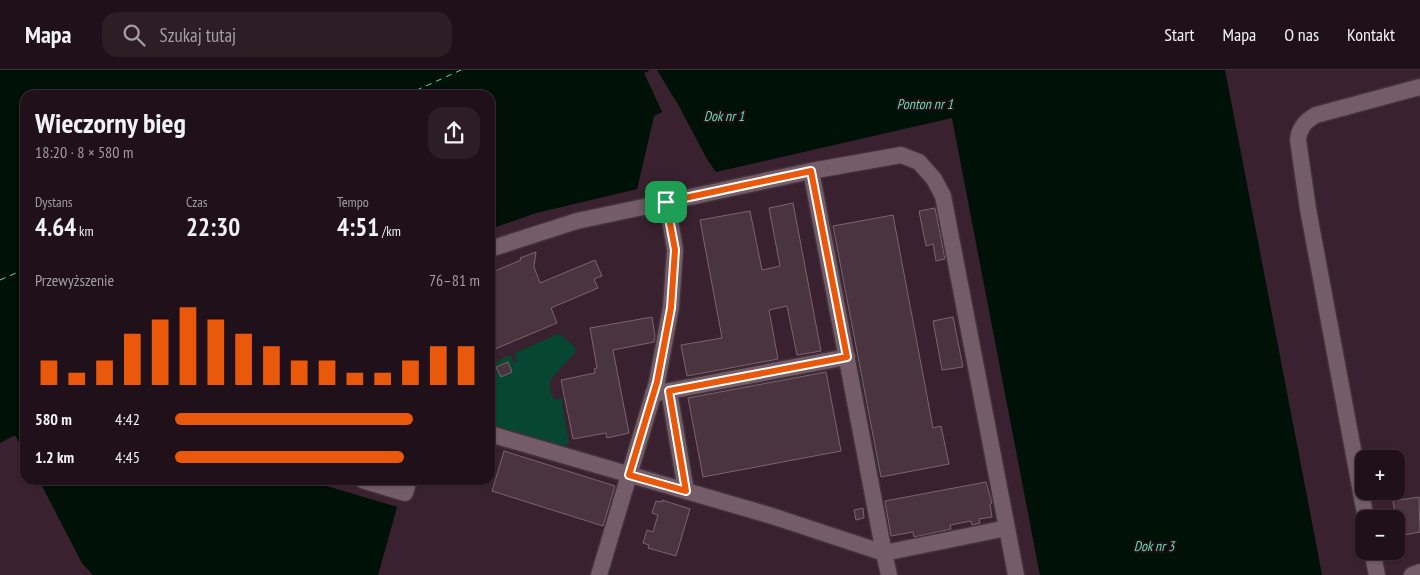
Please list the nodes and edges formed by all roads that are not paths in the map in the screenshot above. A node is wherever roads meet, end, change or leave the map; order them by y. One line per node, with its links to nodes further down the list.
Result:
1 (1420, 87): 12 (lane)
2 (811, 171): 3 (lane); 5 (lane); 13 (lane)
3 (666, 202): 4 (lane); 6 (lane)
4 (495, 247)
5 (847, 357): 6 (lane); 14 (lane)
6 (661, 392): 8 (lane); 11 (lane)
7 (495, 435): 8 (lane)
8 (629, 475): 11 (lane); 17 (lane)
9 (379, 485): 10 (lane)
10 (407, 485)
11 (686, 491): 14 (lane)
12 (1364, 510)
13 (1008, 528): 14 (lane); 19 (lane)
14 (884, 553): 18 (lane)
15 (1374, 560): 20 (lane)
16 (1420, 572): 21 (lane)
17 (599, 575)
18 (888, 575)
19 (1016, 575)
20 (1377, 575)
21 (1412, 575)

